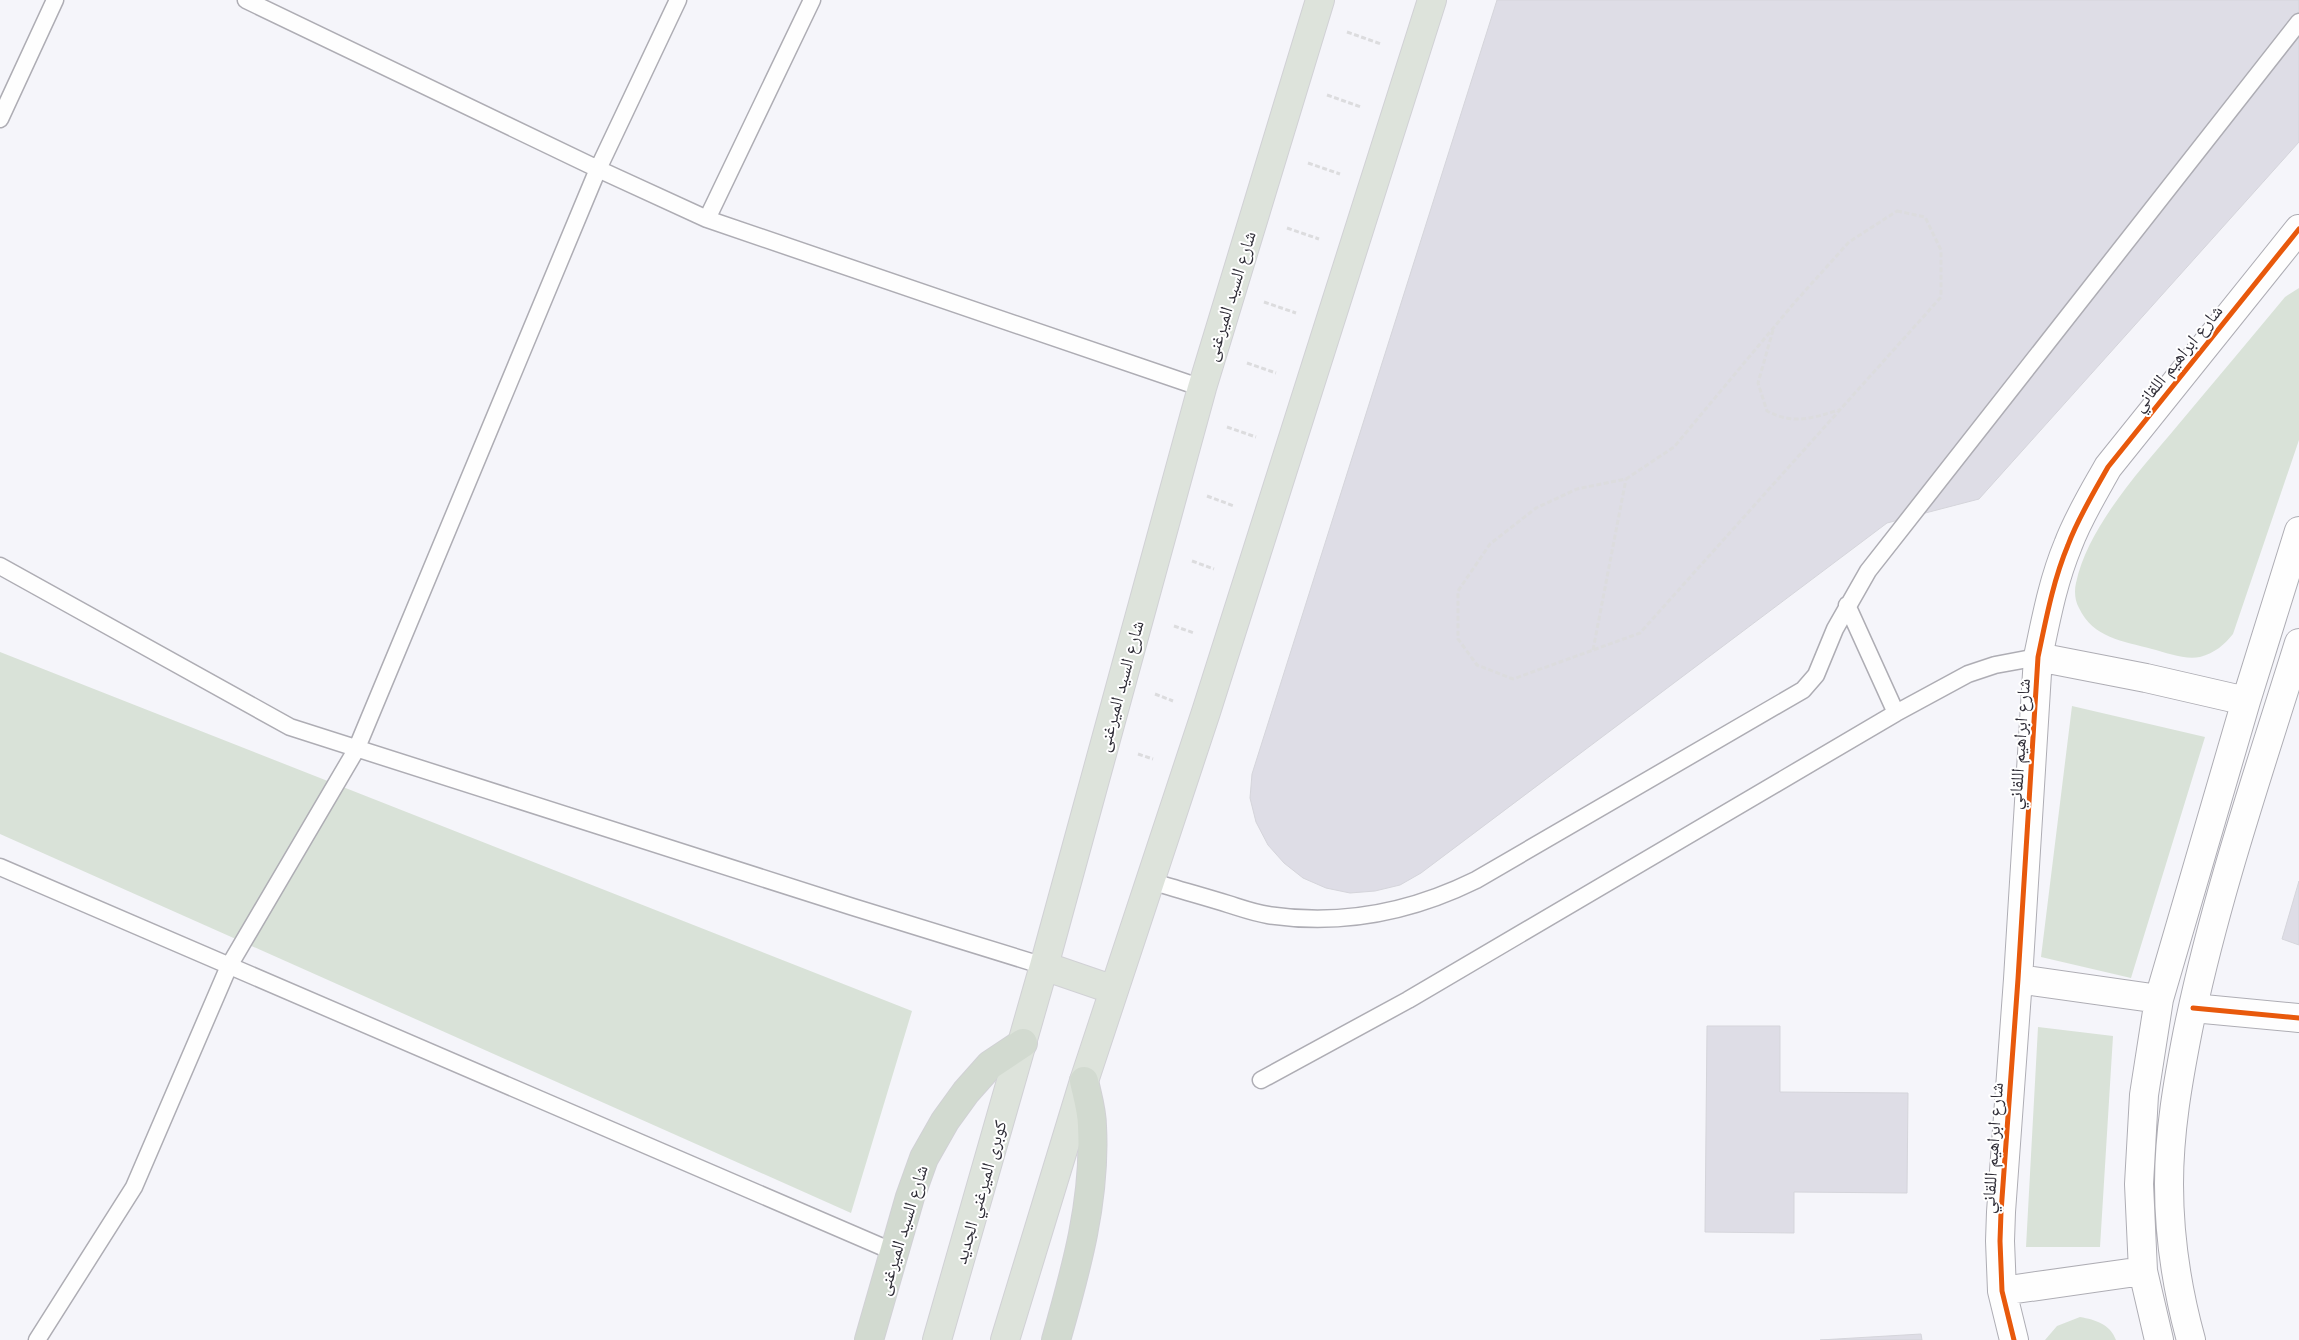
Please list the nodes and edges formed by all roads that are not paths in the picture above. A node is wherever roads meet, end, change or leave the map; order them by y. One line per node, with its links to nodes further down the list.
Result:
1 (55, 0): 8 (lane)
2 (246, 0): 9 (lane)
3 (678, 0): 9 (lane)
4 (812, 0): 10 (lane)
5 (1432, 0): 22 (main road)
6 (1316, 10): 12 (main road, شارع السيد الميرغنى)
7 (2299, 22): 15 (lane)
8 (0, 119)
9 (598, 169): 10 (lane); 20 (lane)
10 (707, 218): 12 (lane)
11 (2299, 229): 17 (street, شارع ابراهيم اللقاني)
12 (1202, 388): 24 (main road, شارع السيد الميرغنى)
13 (2299, 531): 18 (street)
14 (0, 566): 20 (lane)
15 (1847, 605): 19 (lane); 22 (lane)
16 (2299, 643): 28 (street)
17 (2038, 657): 18 (street); 19 (lane); 25 (street, شارع ابراهيم اللقاني)
18 (2246, 702): 27 (street)
19 (1896, 713): 31 (lane)
20 (356, 750): 23 (lane); 24 (lane)
21 (0, 867): 23 (lane)
22 (1151, 881): 26 (main road)
23 (229, 966): 33 (lane); 36 (lane)
24 (1044, 966): 26 (main road); 30 (main road, شارع السيد الميرغنى)
25 (2018, 979): 27 (street); 35 (street, شارع ابراهيم اللقاني)
26 (1114, 990): 32 (main road)
27 (2159, 999): 34 (street)
28 (2193, 1008): 29 (street); 43 (street)
29 (2299, 1018)
30 (1023, 1044): 33 (highway, شارع السيد الميرغنى); 38 (main road, كوبرى الميرغني الجديد)
31 (1260, 1080)
32 (1084, 1081): 39 (main road); 40 (highway)
33 (894, 1252): 37 (highway, شارع السيد الميرغنى)
34 (2143, 1271): 35 (street); 42 (street)
35 (2002, 1291): 41 (street, شارع ابراهيم اللقاني)
36 (37, 1340)
37 (869, 1340)
38 (937, 1340)
39 (1005, 1340)
40 (1056, 1340)
41 (2014, 1340)
42 (2159, 1340)
43 (2191, 1340)

